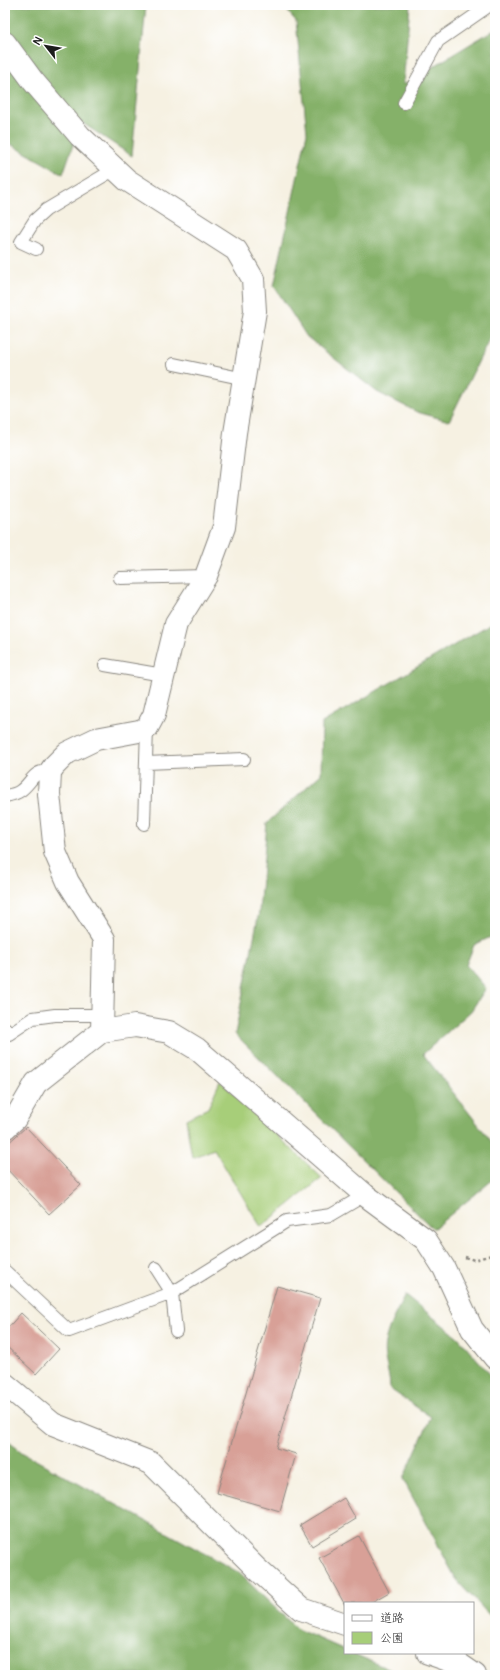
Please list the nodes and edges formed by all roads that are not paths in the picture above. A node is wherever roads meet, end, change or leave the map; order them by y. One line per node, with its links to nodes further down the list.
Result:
1 (490, 5): 3 (lane)
2 (5, 43): 4 (street)
3 (404, 103)
4 (115, 169): 5 (lane); 7 (street)
5 (36, 249)
6 (174, 364): 7 (lane)
7 (245, 379): 8 (street)
8 (206, 576): 9 (lane); 11 (street)
9 (120, 578)
10 (105, 665): 11 (lane)
11 (163, 676): 12 (street)
12 (147, 728): 14 (lane); 15 (street)
13 (244, 759): 14 (lane)
14 (146, 764): 17 (lane)
15 (50, 772): 16 (lane); 18 (street)
16 (5, 796)
17 (144, 824)
18 (102, 1022): 19 (lane); 20 (street); 21 (street)
19 (5, 1028)
20 (5, 1128)
21 (365, 1195): 24 (lane); 26 (street)
22 (156, 1268): 24 (lane)
23 (5, 1271): 24 (lane)
24 (172, 1293): 25 (lane)
25 (176, 1331)
26 (495, 1358)
27 (5, 1384): 28 (street)
28 (344, 1624)
29 (431, 1654): 30 (street)
30 (475, 1675)

